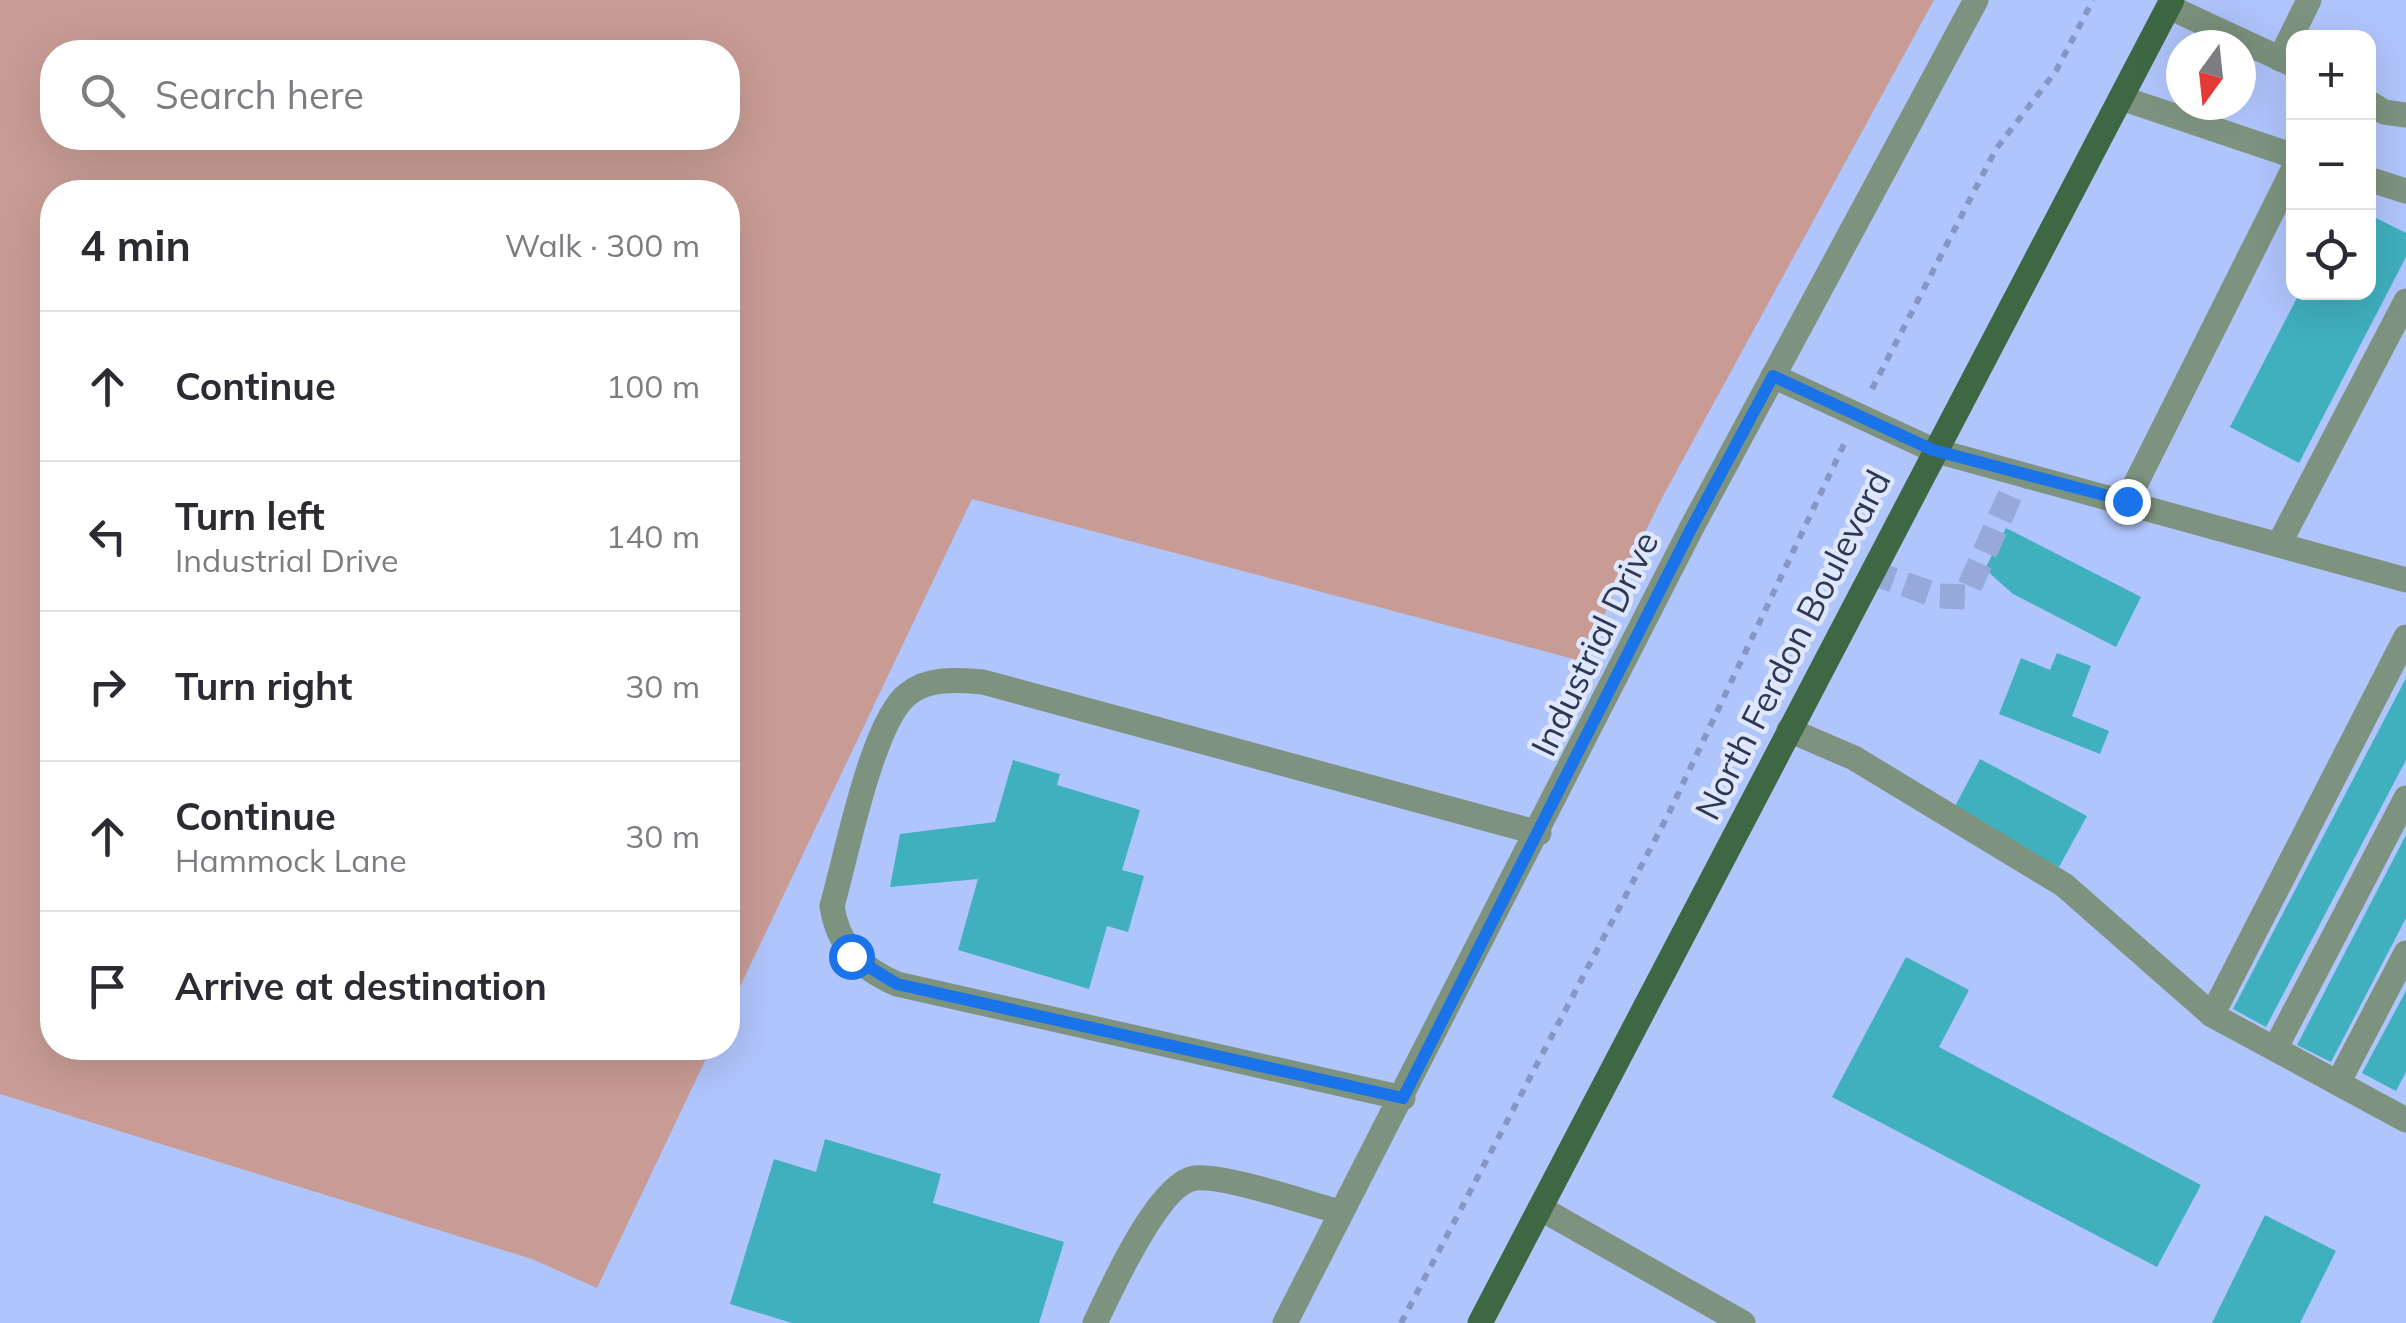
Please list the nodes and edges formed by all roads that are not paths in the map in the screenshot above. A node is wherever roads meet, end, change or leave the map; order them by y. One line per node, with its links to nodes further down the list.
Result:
1 (1976, 0): 14 (street, Industrial Drive)
2 (2309, 0): 4 (street)
3 (2170, 3): 5 (street); 6 (main road, North Ferdon Boulevard)
4 (2298, 30)
5 (2286, 61)
6 (2121, 98): 9 (street); 15 (main road, North Ferdon Boulevard)
7 (2376, 107): 8 (street)
8 (2406, 115)
9 (2286, 153)
10 (2376, 181): 12 (street)
11 (2286, 184): 16 (street)
12 (2406, 190)
13 (2406, 301): 17 (street)
14 (1773, 376): 15 (street); 22 (street, Industrial Drive)
15 (1933, 450): 16 (street); 20 (main road, North Ferdon Boulevard)
16 (2127, 501): 17 (street)
17 (2279, 544): 18 (street)
18 (2406, 580)
19 (2406, 637): 24 (street)
20 (1789, 730): 24 (street); 29 (main road, North Ferdon Boulevard)
21 (2406, 798): 25 (street)
22 (1539, 833): 27 (street, Industrial Drive); 27 (street)
23 (2406, 953): 26 (street)
24 (2212, 1015): 25 (street)
25 (2275, 1049): 26 (street)
26 (2338, 1083): 28 (street)
27 (1403, 1098): 30 (street, Industrial Drive)
28 (2404, 1116)
29 (1540, 1208): 33 (main road, North Ferdon Boulevard); 34 (street)
30 (1340, 1212): 31 (street); 32 (street, Industrial Drive)
31 (1095, 1323)
32 (1285, 1323)
33 (1480, 1323)
34 (1744, 1323)

